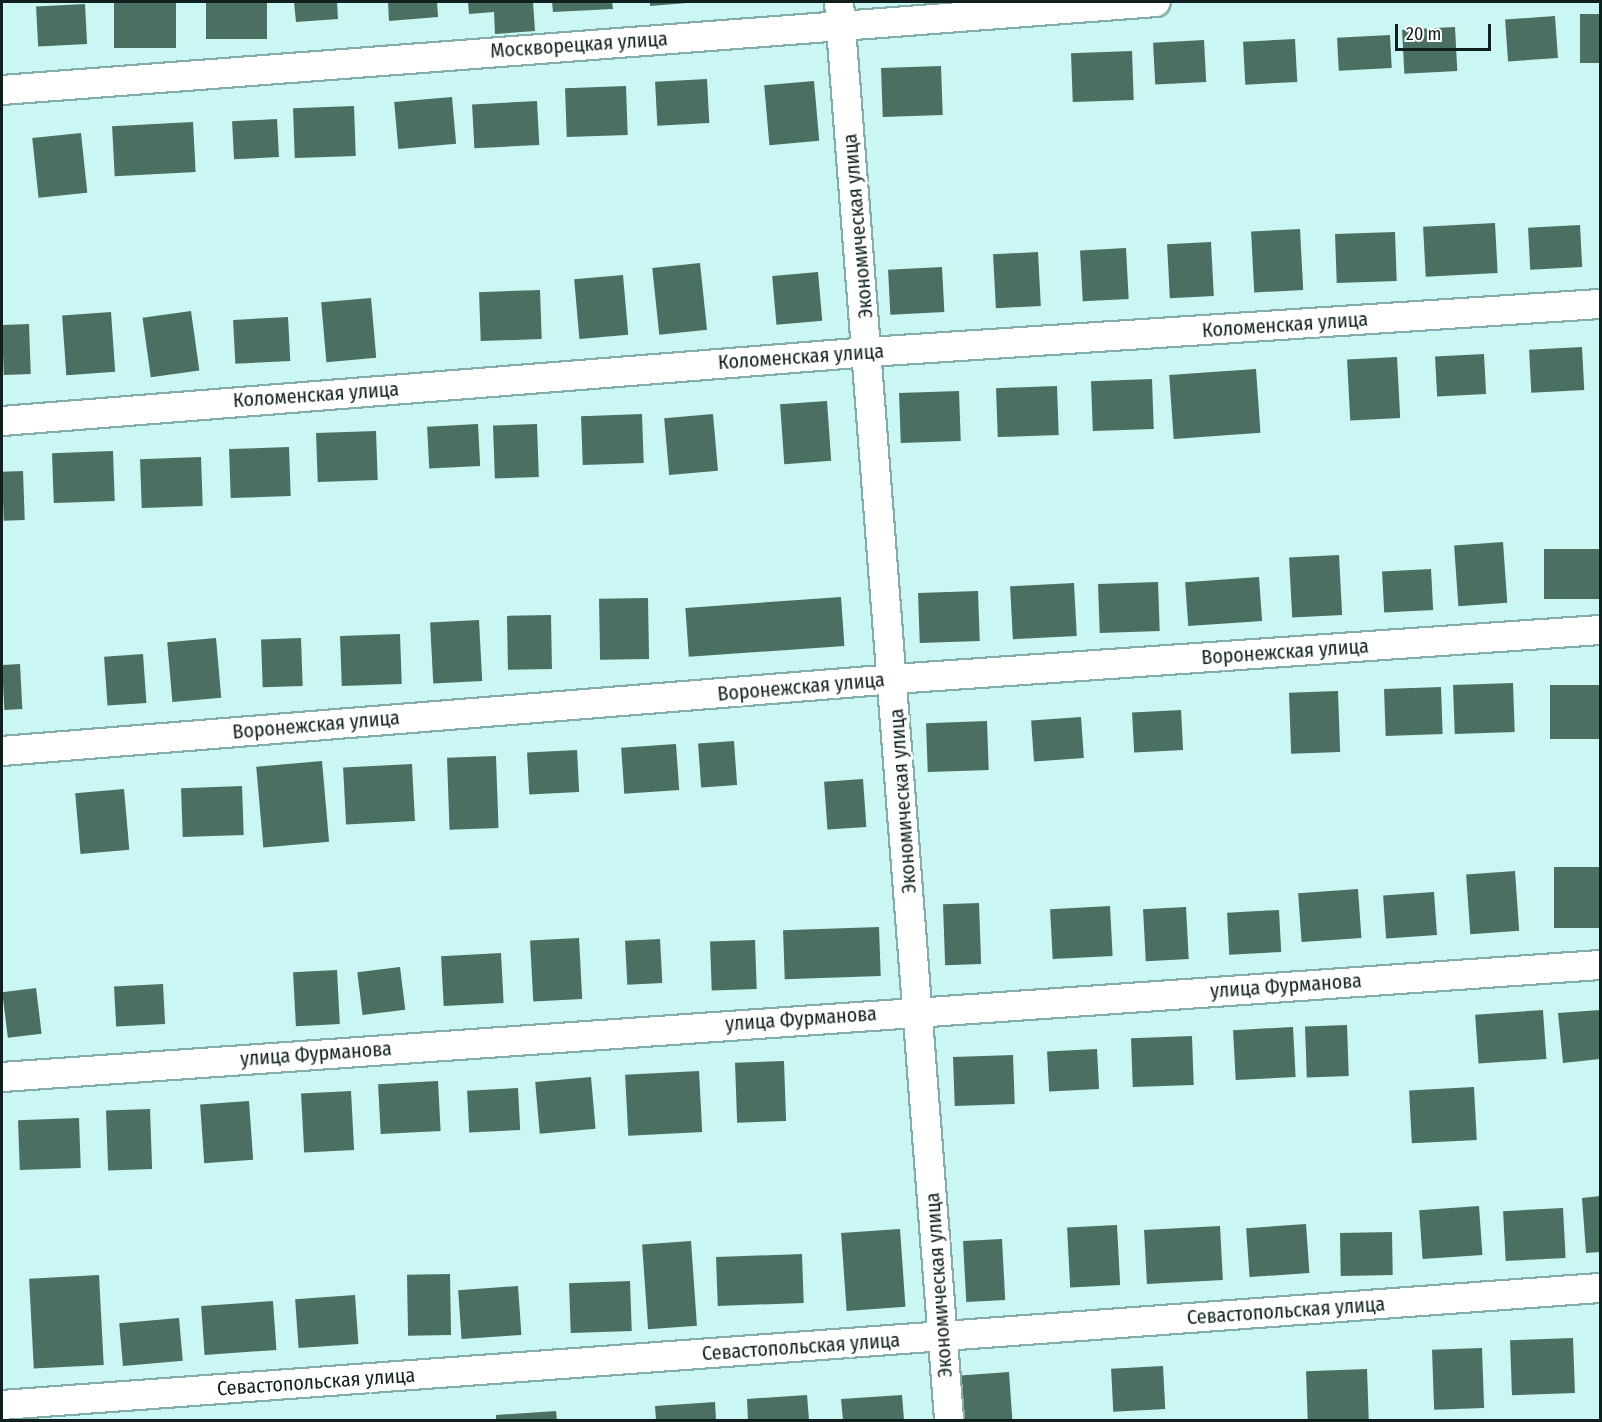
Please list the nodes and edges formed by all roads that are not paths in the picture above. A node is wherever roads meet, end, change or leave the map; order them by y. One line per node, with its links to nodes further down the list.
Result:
1 (1156, 2): 2 (street, Москворецкая улица)
2 (839, 13): 3 (street, Москворецкая улица); 5 (street, Экономическая улица)
3 (2, 90)
4 (1600, 304): 5 (street, Коломенская улица)
5 (869, 352): 6 (street, Коломенская улица); 8 (street, Экономическая улица)
6 (2, 422)
7 (1600, 630): 8 (street, Воронежская улица)
8 (894, 679): 9 (street, Воронежская улица); 11 (street, Экономическая улица)
9 (2, 750)
10 (1600, 966): 11 (street, улица Фурманова)
11 (918, 1011): 12 (street, улица Фурманова); 14 (street, Экономическая улица)
12 (2, 1077)
13 (1600, 1288): 14 (street, Севастопольская улица)
14 (943, 1337): 15 (street, Севастопольская улица); 16 (street, Экономическая улица)
15 (2, 1405)
16 (949, 1420)

